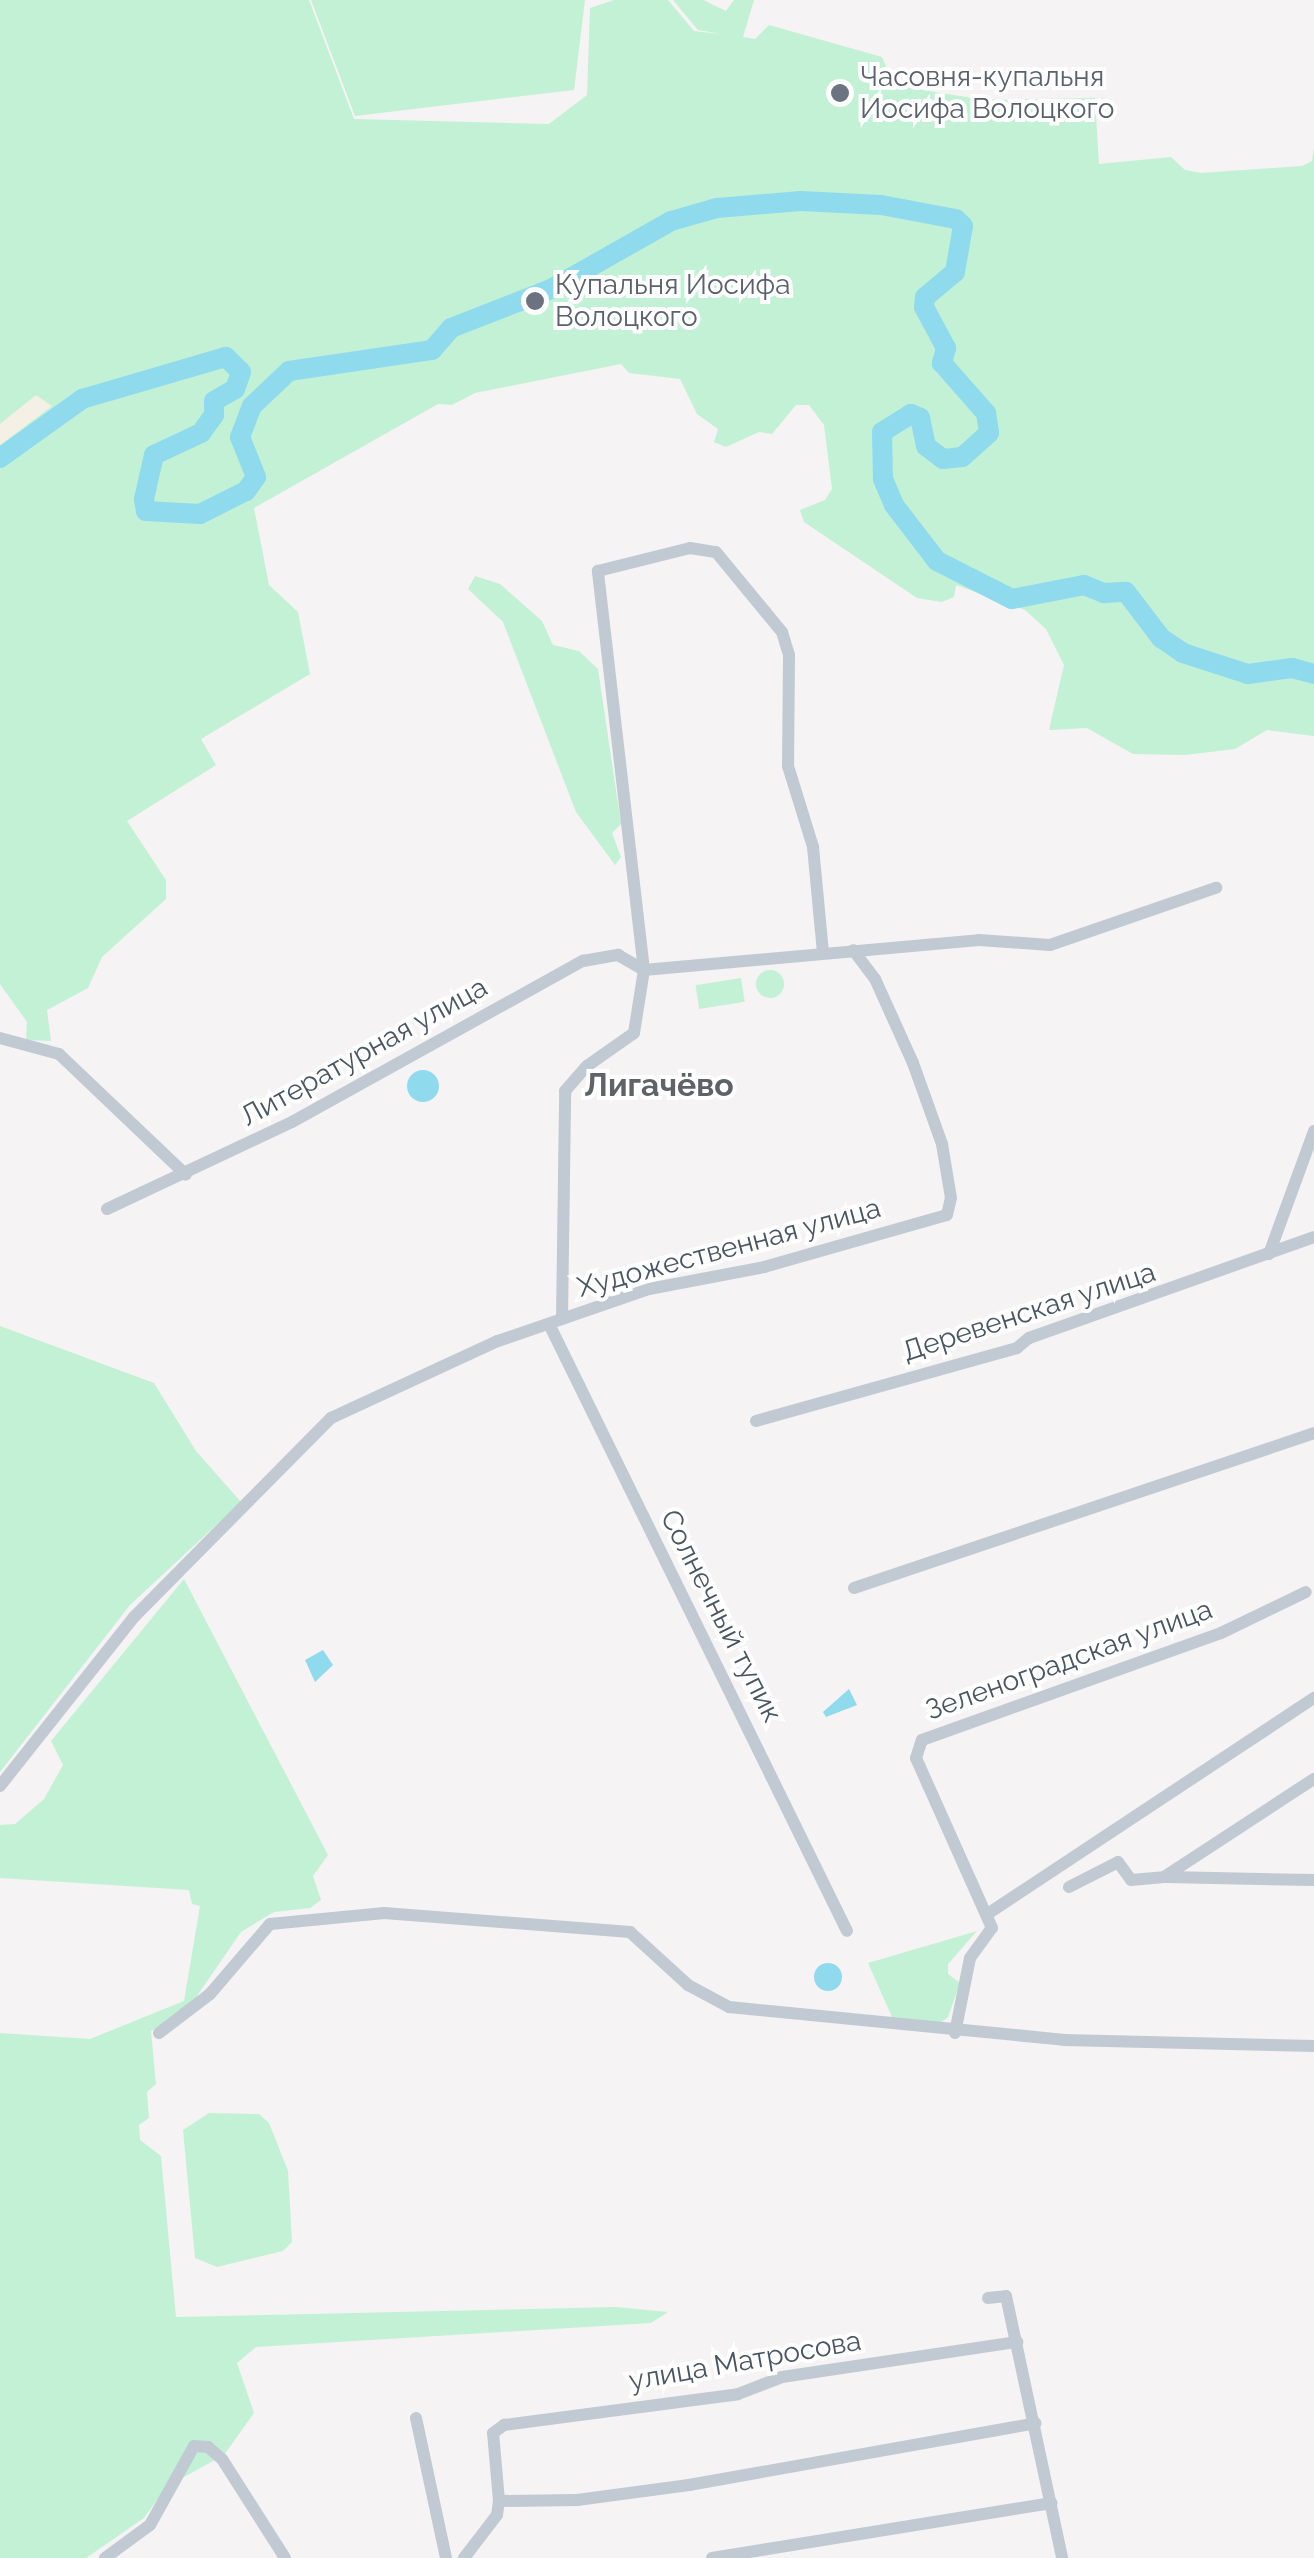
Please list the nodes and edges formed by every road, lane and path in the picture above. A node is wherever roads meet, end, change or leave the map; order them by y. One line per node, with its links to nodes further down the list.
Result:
1 (1216, 888): 2 (street)
2 (853, 950): 3 (street); 11 (street, Художественная улица)
3 (823, 952): 4 (street); 4 (street)
4 (644, 970): 7 (street, Литературная улица); 11 (street)
5 (0, 1038): 7 (street)
6 (1314, 1131): 10 (street)
7 (186, 1175): 8 (street, Литературная улица)
8 (107, 1209)
9 (1314, 1238): 10 (street, Деревенская улица)
10 (1269, 1254): 12 (street, Деревенская улица)
11 (556, 1322): 18 (street, Художественная улица); 23 (street, Солнечный тупик)
12 (756, 1421)
13 (1314, 1433): 14 (street)
14 (854, 1588)
15 (1306, 1592): 22 (street, Зеленоградская улица)
16 (1314, 1698): 22 (street)
17 (1314, 1778): 19 (street)
18 (0, 1786)
19 (1164, 1877): 20 (street); 21 (street)
20 (1314, 1880)
21 (1069, 1887)
22 (989, 1913): 24 (street)
23 (847, 1931)
24 (955, 2032): 25 (street); 26 (street)
25 (159, 2033)
26 (1314, 2046)
27 (988, 2298): 28 (street)
28 (1017, 2342): 30 (street); 31 (street, улица Матросова)
29 (416, 2418): 35 (street)
30 (1036, 2423): 31 (street); 32 (street)
31 (499, 2501): 36 (street)
32 (1052, 2503): 37 (street); 38 (street)
33 (105, 2558): 34 (street)
34 (285, 2558)
35 (446, 2558)
36 (464, 2558)
37 (712, 2558)
38 (1062, 2558)

